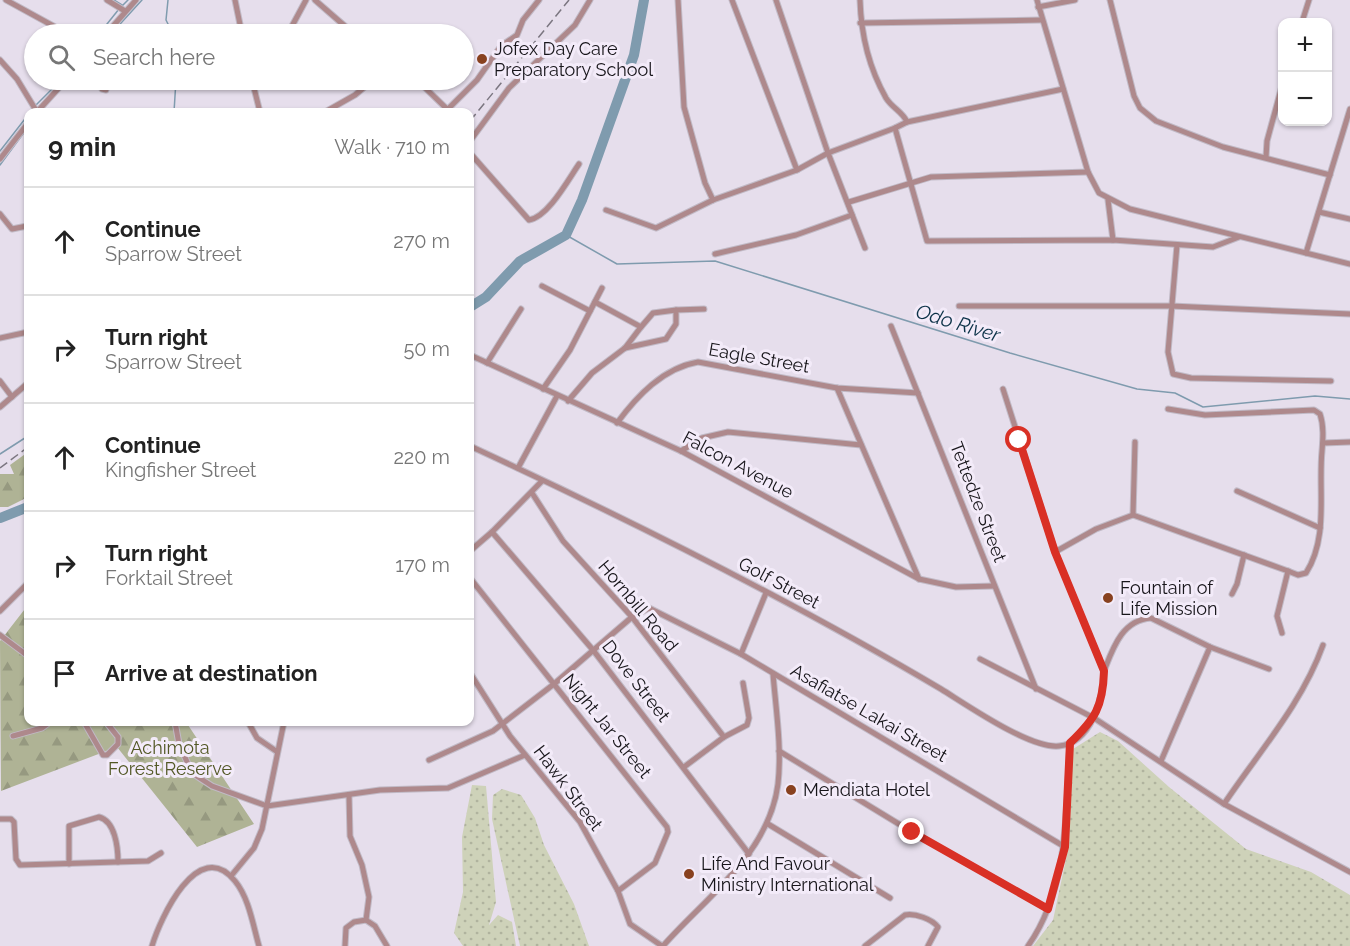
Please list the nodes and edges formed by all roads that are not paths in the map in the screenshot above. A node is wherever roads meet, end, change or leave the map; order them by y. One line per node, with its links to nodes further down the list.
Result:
1 (6, 0): 21 (street)
2 (107, 0): 17 (street)
3 (136, 0): 17 (street)
4 (235, 0): 23 (street)
5 (306, 0): 24 (street)
6 (315, 0): 25 (street)
7 (539, 0): 27 (street)
8 (590, 0): 47 (street)
9 (678, 0): 59 (street)
10 (732, 0): 55 (street)
11 (776, 0): 50 (street)
12 (860, 0): 20 (street)
13 (1075, 0): 16 (street)
14 (1110, 0): 51 (street)
15 (1309, 0): 18 (street)
16 (1037, 3): 19 (street)
17 (125, 11): 22 (street)
18 (1303, 18)
19 (1041, 20): 20 (street); 28 (street)
20 (860, 23): 44 (street)
21 (50, 24)
22 (114, 24)
23 (240, 24)
24 (293, 24)
25 (343, 24)
26 (0, 60): 30 (street)
27 (474, 83)
28 (1063, 89): 44 (street); 56 (street)
29 (24, 90): 37 (street)
30 (24, 90)
31 (57, 90): 38 (street)
32 (254, 90): 39 (street)
33 (361, 90): 40 (street)
34 (426, 90): 41 (street)
35 (467, 90): 42 (street)
36 (1278, 101): 51 (street)
37 (35, 108)
38 (41, 108)
39 (259, 108)
40 (332, 108)
41 (443, 108)
42 (449, 108)
43 (1350, 109): 48 (street)
44 (907, 122): 46 (street)
45 (24, 128): 53 (street)
46 (895, 128): 50 (street); 58 (street)
47 (474, 136)
48 (1342, 138): 49 (street); 57 (street)
49 (1350, 140)
50 (828, 153): 55 (street); 61 (street)
51 (1266, 157): 57 (street)
52 (474, 158): 54 (street)
53 (0, 159)
54 (579, 164)
55 (797, 170): 59 (street)
56 (1088, 172): 58 (street); 60 (street)
57 (1330, 175): 63 (street)
58 (912, 182): 61 (street); 69 (street)
59 (713, 200): 62 (street)
60 (1108, 200): 68 (street); 69 (street)
61 (849, 202): 65 (street)
62 (606, 210)
63 (1320, 212): 66 (street); 72 (street)
64 (0, 214): 67 (street)
65 (852, 215): 71 (street); 73 (street)
66 (1350, 219)
67 (24, 227)
68 (1239, 237): 70 (street); 72 (street)
69 (1113, 240): 70 (street)
70 (1177, 245): 79 (street)
71 (865, 248)
72 (1306, 253): 74 (street)
73 (715, 254)
74 (1350, 264)
75 (542, 286): 83 (street)
76 (602, 288): 77 (street)
77 (595, 302): 83 (street); 86 (street)
78 (959, 306): 79 (street)
79 (1171, 306): 84 (street); 93 (street)
80 (521, 309): 91 (street)
81 (704, 309): 82 (street)
82 (675, 310): 86 (street); 89 (street)
83 (590, 311): 97 (street)
84 (1350, 314)
85 (891, 326): 98 (street, Tettedze Street)
86 (642, 327): 89 (street)
87 (24, 333): 88 (street)
88 (0, 338)
89 (625, 348): 101 (street)
90 (474, 357): 91 (street, Falcon Avenue)
91 (487, 363): 97 (street, Falcon Avenue)
92 (0, 381): 100 (street)
93 (1331, 381)
94 (24, 386): 100 (street)
95 (837, 388): 98 (street, Eagle Street); 104 (street, Eagle Street); 108 (street)
96 (1003, 388): 119 (street)
97 (543, 390): 99 (street, Falcon Avenue)
98 (918, 393): 124 (street, Tettedze Street)
99 (557, 396): 101 (street, Falcon Avenue); 111 (street)
100 (12, 397): 102 (street)
101 (568, 401): 104 (street, Falcon Avenue)
102 (0, 407)
103 (1168, 410): 107 (street)
104 (617, 423): 110 (street, Falcon Avenue)
105 (1135, 441): 115 (street)
106 (1350, 442): 107 (street)
107 (1323, 443): 116 (street)
108 (861, 446): 110 (street); 122 (street)
109 (474, 448): 111 (street, Golf Street)
110 (681, 450): 122 (street, Falcon Avenue)
111 (518, 468): 112 (street, Golf Street)
112 (542, 481): 114 (street); 126 (street, Golf Street)
113 (1237, 491): 116 (street)
114 (532, 493): 117 (street); 129 (street, Hornbill Road)
115 (1133, 515): 119 (street); 120 (street)
116 (1320, 528): 121 (street)
117 (492, 532): 118 (street); 134 (street, Dove Street)
118 (474, 547)
119 (1055, 552): 139 (street)
120 (1244, 555): 121 (street); 127 (street)
121 (1288, 571): 130 (street)
122 (919, 579): 124 (street, Falcon Avenue)
123 (474, 583): 143 (street, Night Jar Street)
124 (994, 586): 144 (street, Tettedze Street)
125 (24, 587): 128 (street)
126 (766, 593): 136 (street); 155 (street, Golf Street)
127 (1232, 594)
128 (0, 611)
129 (632, 616): 134 (street); 136 (street, Asafiatse Lakai Street); 154 (street, Hornbill Road)
130 (1282, 633)
131 (0, 635): 135 (street)
132 (1323, 645): 163 (street)
133 (1210, 646): 138 (street); 139 (street); 160 (street)
134 (592, 650): 143 (street); 161 (street, Dove Street)
135 (24, 653)
136 (741, 654): 140 (street, Asafiatse Lakai Street)
137 (980, 659): 144 (street)
138 (1269, 669)
139 (1104, 671): 145 (street)
140 (773, 674): 157 (street); 167 (street, Asafiatse Lakai Street)
141 (474, 679): 146 (street, Hawk Street)
142 (743, 683): 154 (street)
143 (554, 684): 146 (street); 174 (street, Night Jar Street)
144 (1036, 690): 145 (street)
145 (1094, 718): 155 (street); 160 (street)
146 (502, 724): 158 (street, Hawk Street); 159 (street)
147 (45, 726): 153 (street)
148 (86, 726): 149 (street)
149 (109, 726)
150 (176, 726): 164 (street)
151 (250, 726): 156 (street)
152 (283, 726): 156 (street)
153 (13, 736)
154 (724, 737): 161 (street)
155 (1070, 743): 167 (street)
156 (276, 751): 164 (street)
157 (779, 751): 166 (street); 176 (street)
158 (525, 755): 162 (street); 174 (street, Hawk Street)
159 (429, 760)
160 (1161, 761): 163 (street)
161 (684, 768): 169 (street, Dove Street)
162 (349, 795): 164 (street); 177 (street)
163 (1224, 804): 172 (street)
164 (267, 806): 173 (street)
165 (0, 819): 171 (street)
166 (768, 824): 169 (street); 175 (street)
167 (1065, 847): 176 (street)
168 (161, 853): 170 (street)
169 (749, 854): 182 (street)
170 (118, 862): 171 (street); 171 (street)
171 (69, 864)
172 (1350, 872)
173 (231, 876): 178 (street); 179 (street)
174 (618, 891): 182 (street, Hawk Street)
175 (890, 898)
176 (1048, 909): 185 (street)
177 (366, 920): 180 (street); 181 (street)
178 (152, 946)
179 (259, 946)
180 (345, 946)
181 (387, 946)
182 (662, 946)
183 (865, 946): 184 (street)
184 (928, 946)
185 (1028, 946)

